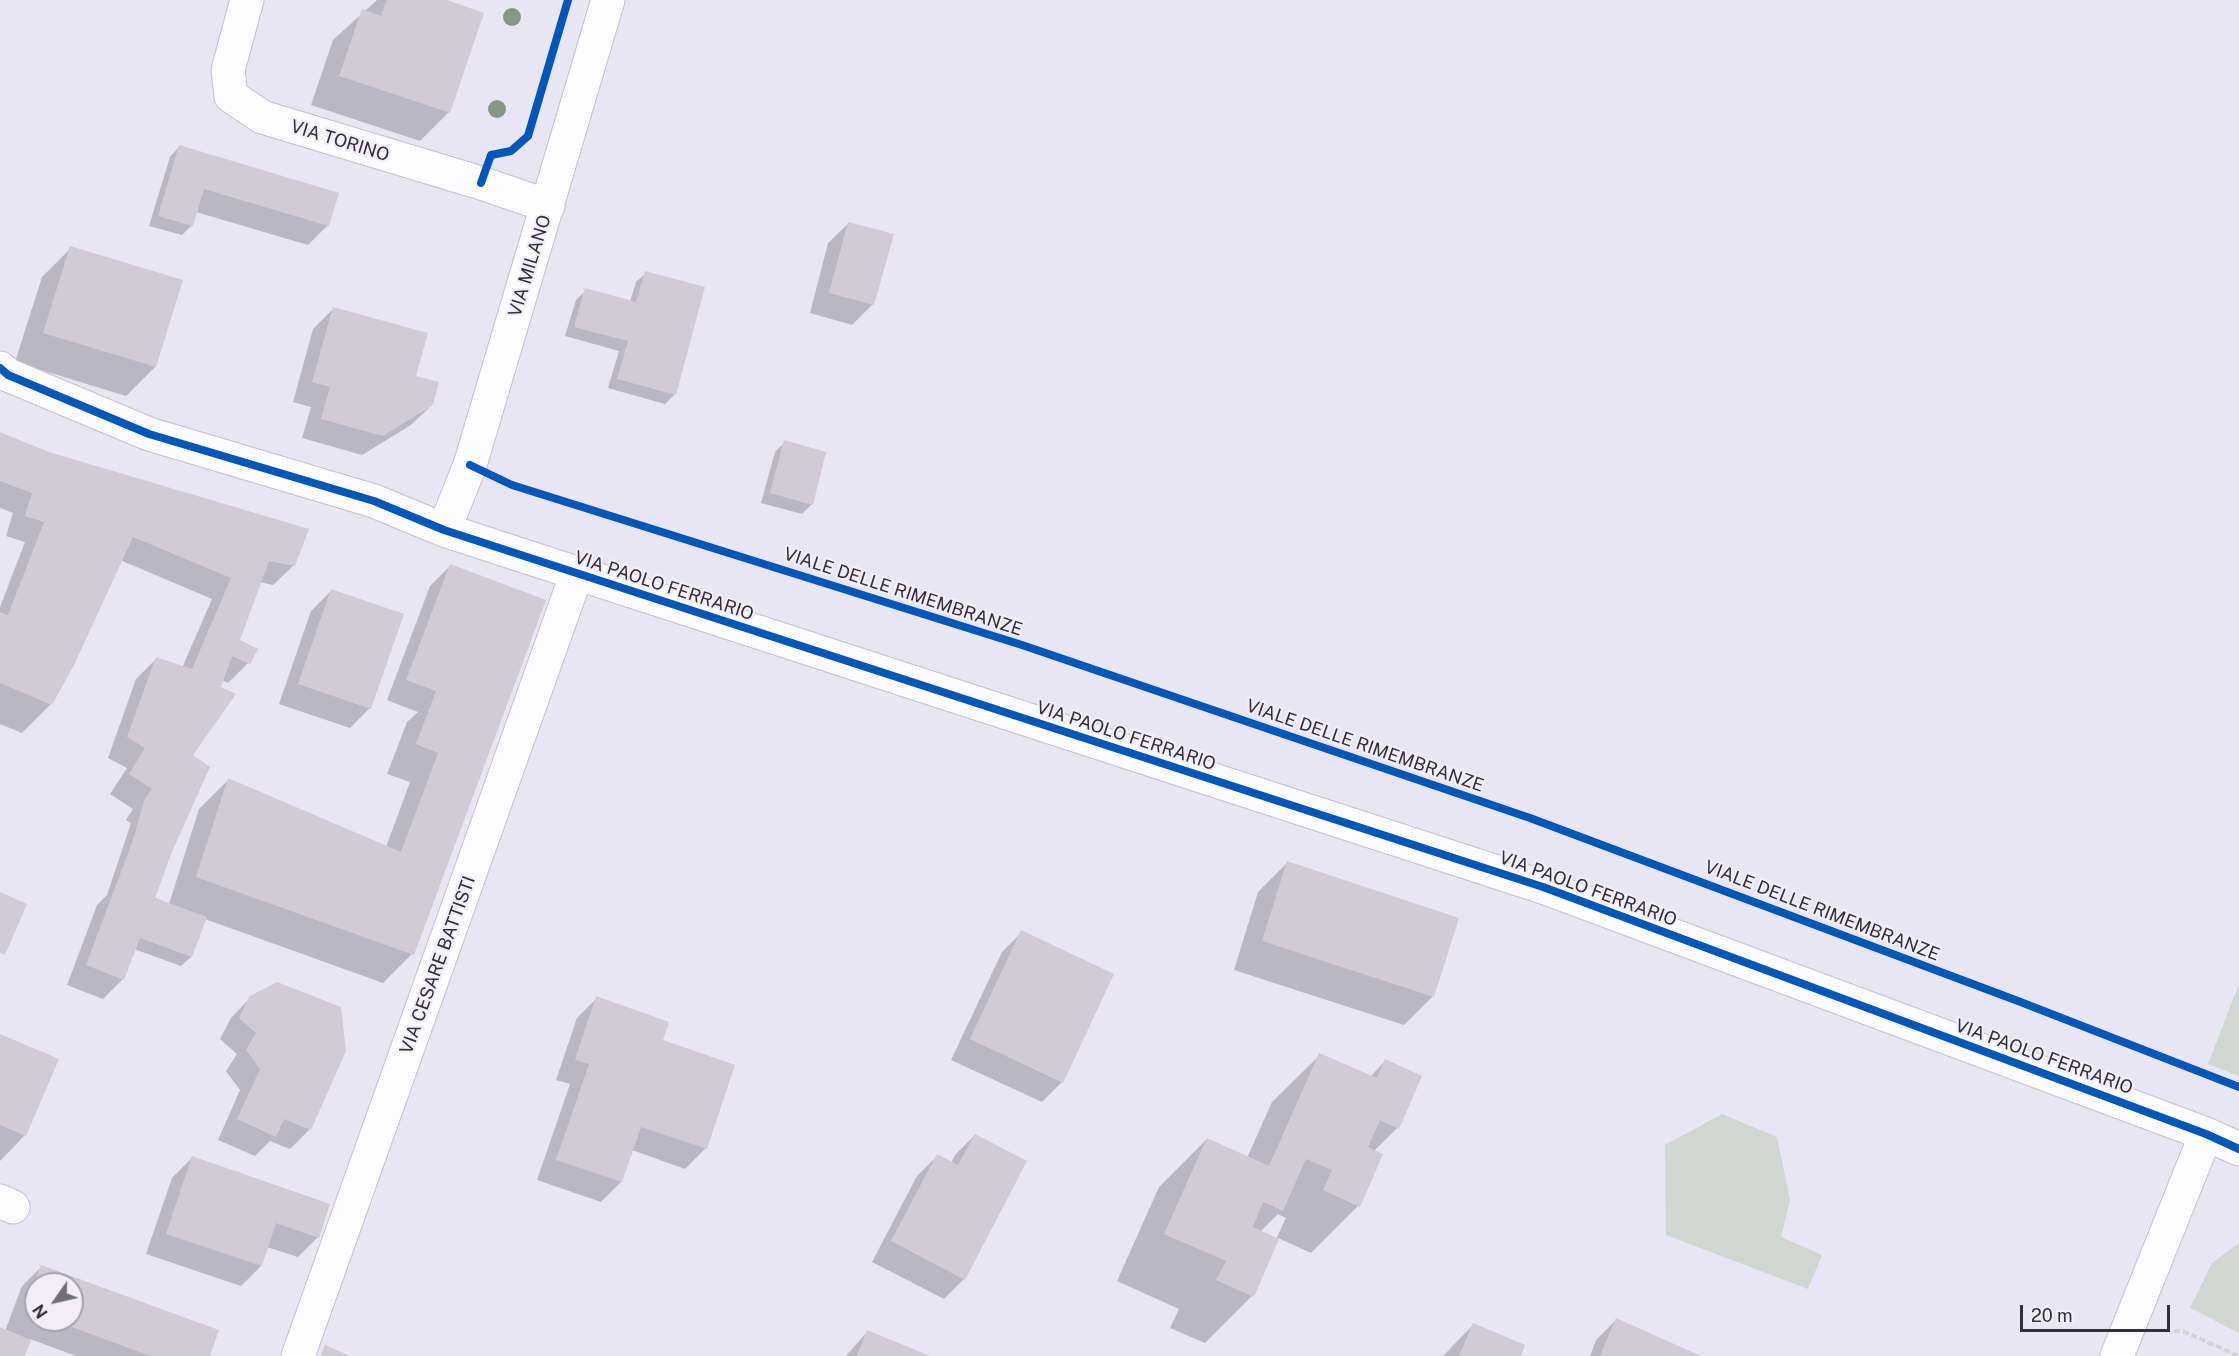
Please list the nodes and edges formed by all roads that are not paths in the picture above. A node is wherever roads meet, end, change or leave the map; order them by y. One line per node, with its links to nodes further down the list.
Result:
1 (247, 0): 3 (street, VIA TORINO)
2 (608, 0): 3 (street, VIA MILANO)
3 (548, 206): 5 (street, VIA MILANO)
4 (0, 368): 5 (street, VIA PAOLO FERRARIO)
5 (444, 530): 6 (street, VIA PAOLO FERRARIO)
6 (578, 573): 7 (street, VIA PAOLO FERRARIO); 10 (street, VIA CESARE BATTISTI)
7 (2206, 1134): 8 (street, VIA PAOLO FERRARIO); 9 (street)
8 (2239, 1149)
9 (2123, 1342)
10 (298, 1356)

